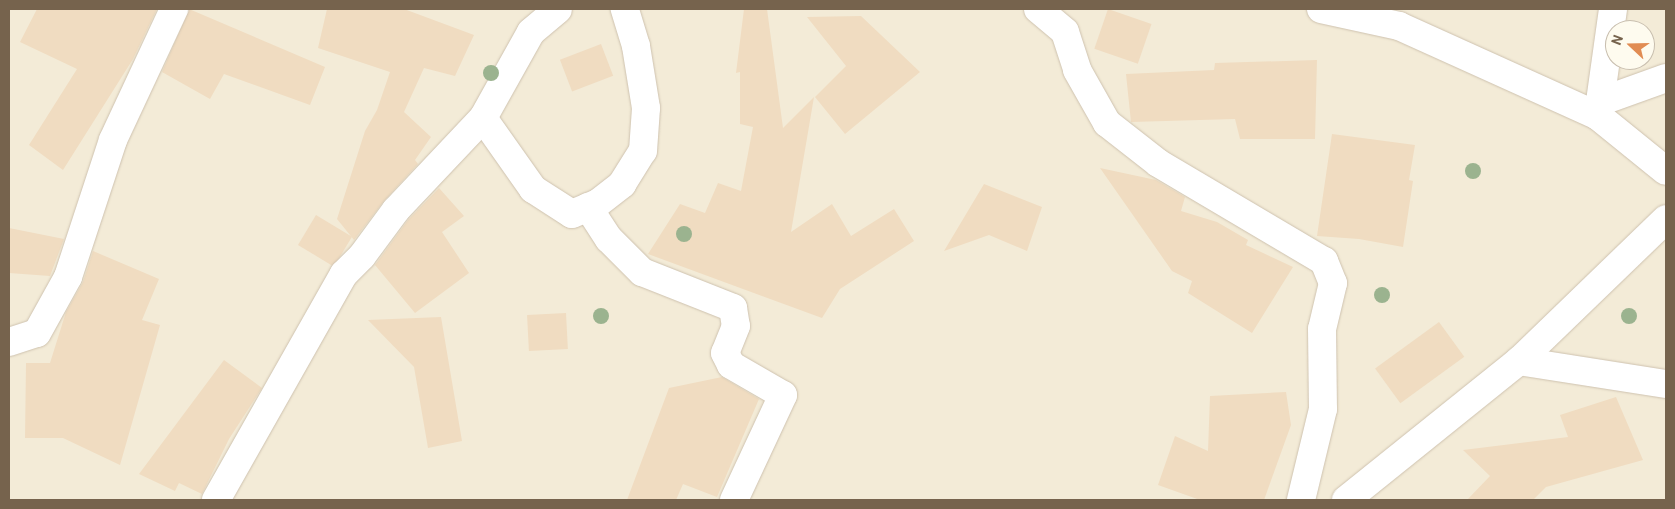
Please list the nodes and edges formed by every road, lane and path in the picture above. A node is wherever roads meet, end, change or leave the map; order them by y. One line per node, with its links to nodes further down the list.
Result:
1 (174, 9): 13 (street)
2 (558, 9): 9 (street)
3 (625, 9): 11 (street)
4 (1038, 9): 18 (street)
5 (1321, 9): 8 (street)
6 (1613, 9): 8 (street)
7 (1666, 78): 8 (street)
8 (1600, 109): 10 (street)
9 (482, 118): 11 (street); 16 (street)
10 (1666, 171)
11 (588, 207): 17 (street)
12 (1666, 219): 14 (street)
13 (9, 342)
14 (1519, 361): 15 (street); 19 (street)
15 (1666, 384)
16 (216, 500)
17 (734, 500)
18 (1301, 500)
19 (1346, 500)

